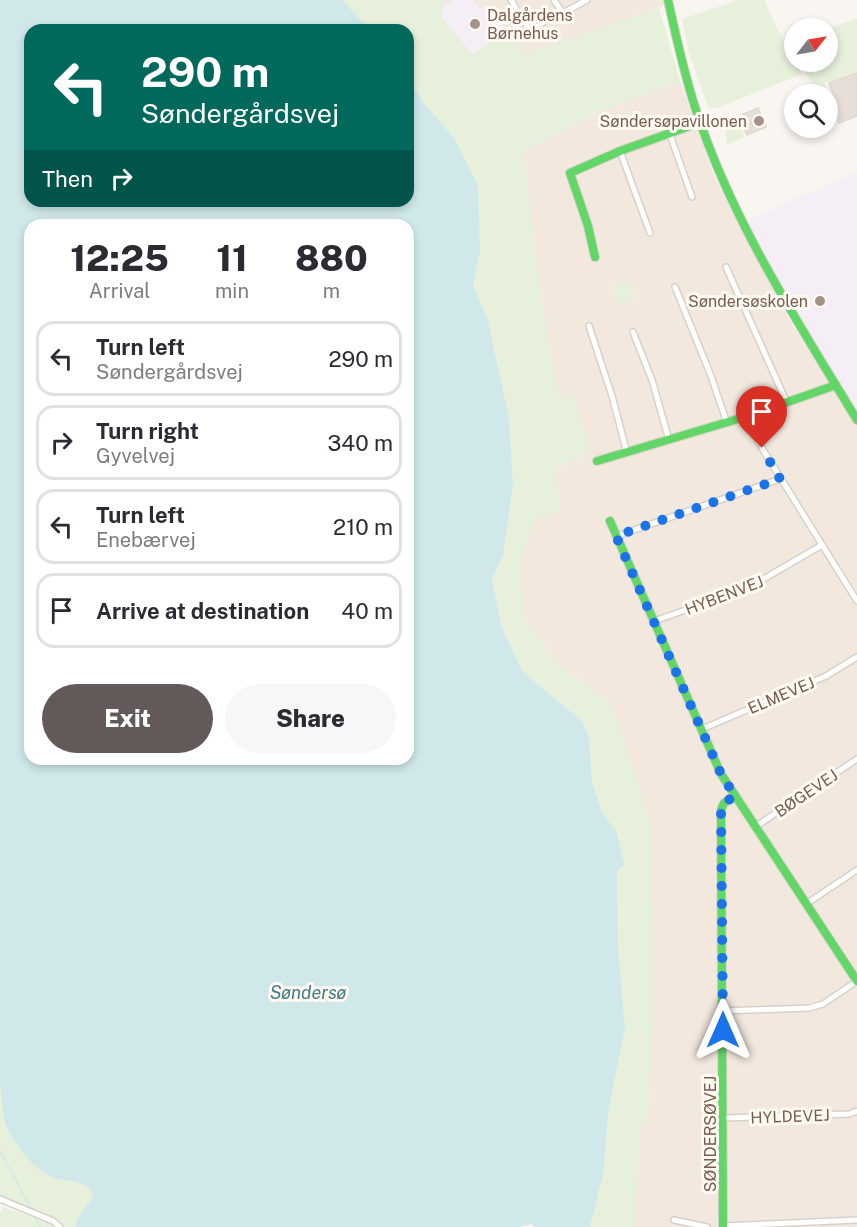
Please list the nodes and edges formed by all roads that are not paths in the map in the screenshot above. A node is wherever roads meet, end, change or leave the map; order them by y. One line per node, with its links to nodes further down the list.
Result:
1 (511, 0): 5 (street)
2 (554, 0): 5 (street)
3 (587, 0): 5 (street)
4 (668, 0): 6 (street)
5 (563, 14)
6 (701, 122): 7 (street); 16 (street)
7 (669, 132): 8 (street); 9 (street)
8 (620, 151): 10 (street); 11 (street)
9 (692, 197)
10 (650, 233)
11 (595, 257)
12 (726, 267): 17 (street)
13 (675, 287): 20 (street)
14 (589, 326): 22 (street)
15 (633, 332): 21 (street)
16 (836, 385): 17 (street); 19 (street)
17 (787, 403): 18 (street)
18 (748, 416): 20 (street); 24 (street)
19 (857, 420)
20 (727, 423): 21 (street)
21 (669, 441): 22 (street)
22 (627, 453): 23 (street)
23 (597, 461)
24 (780, 479): 26 (street); 27 (street)
25 (610, 521): 26 (street)
26 (616, 536): 29 (street)
27 (822, 545): 28 (street); 29 (street, HYBENVEJ)
28 (857, 601)
29 (654, 621): 31 (street)
30 (857, 657): 31 (street, ELMEVEJ)
31 (702, 729): 33 (street)
32 (857, 759): 34 (street, BØGEVEJ)
33 (735, 796): 34 (street); 38 (street, SØNDERSØVEJ)
34 (755, 827): 36 (street)
35 (857, 870): 36 (street)
36 (806, 904): 37 (street)
37 (857, 981): 38 (street)
38 (723, 1011): 40 (street, SØNDERSØVEJ)
39 (857, 1111): 40 (street, HYLDEVEJ)
40 (723, 1118): 46 (street, SØNDERSØVEJ)
41 (0, 1199): 44 (street)
42 (674, 1220): 45 (street)
43 (857, 1220): 46 (street)
44 (60, 1227)
45 (707, 1227)
46 (724, 1227)

